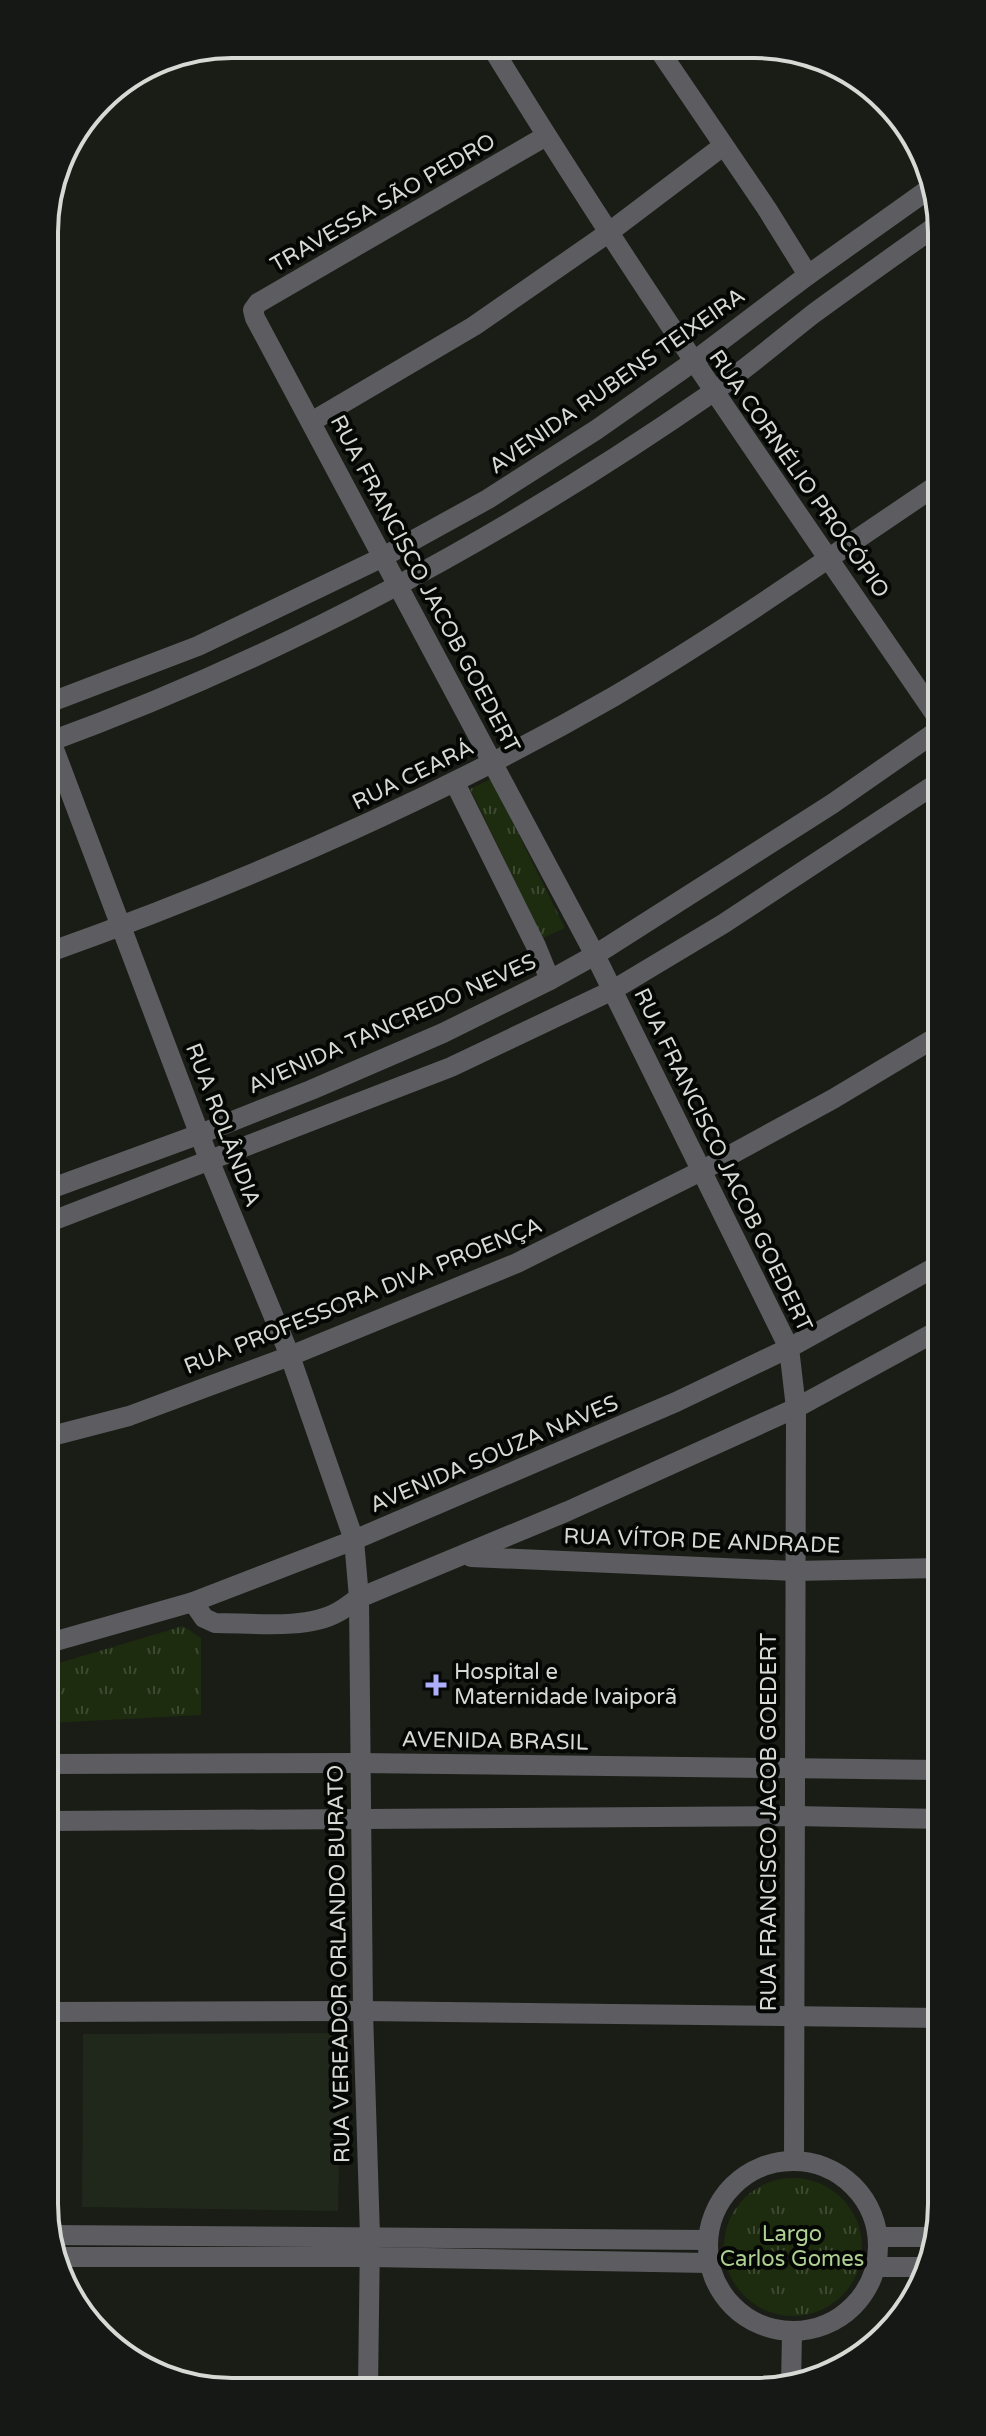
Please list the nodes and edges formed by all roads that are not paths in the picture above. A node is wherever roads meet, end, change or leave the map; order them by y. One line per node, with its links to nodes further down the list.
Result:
1 (498, 58): 3 (street, RUA CORNÉLIO PROCÓPIO)
2 (664, 58): 4 (street)
3 (546, 136): 7 (street, RUA CORNÉLIO PROCÓPIO); 9 (street, TRAVESSA SÃO PEDRO)
4 (723, 146): 7 (street); 8 (street)
5 (923, 193): 8 (street, AVENIDA RUBENS TEIXEIRA)
6 (928, 232): 11 (street)
7 (608, 233): 10 (street, RUA CORNÉLIO PROCÓPIO); 12 (street)
8 (808, 275): 10 (street, AVENIDA RUBENS TEIXEIRA)
9 (255, 318): 12 (street, RUA FRANCISCO JACOB GOEDERT)
10 (693, 362): 11 (street, RUA CORNÉLIO PROCÓPIO); 14 (street, AVENIDA RUBENS TEIXEIRA)
11 (714, 391): 15 (street, RUA CORNÉLIO PROCÓPIO); 16 (street)
12 (311, 422): 14 (street, RUA FRANCISCO JACOB GOEDERT)
13 (928, 491): 15 (street, RUA CEARÁ)
14 (381, 558): 16 (street, RUA FRANCISCO JACOB GOEDERT); 17 (street, AVENIDA RUBENS TEIXEIRA)
15 (828, 558): 18 (street, RUA CORNÉLIO PROCÓPIO); 22 (street, RUA CEARÁ)
16 (398, 586): 19 (street); 22 (street, RUA FRANCISCO JACOB GOEDERT)
17 (58, 699)
18 (928, 704)
19 (58, 734)
20 (928, 737): 27 (street, AVENIDA TANCREDO NEVES)
21 (58, 763): 25 (street, RUA ROLÂNDIA)
22 (493, 763): 23 (street, RUA CEARÁ); 27 (street, RUA FRANCISCO JACOB GOEDERT)
23 (455, 783): 25 (street, RUA CEARÁ); 28 (street)
24 (928, 789): 29 (street)
25 (122, 926): 26 (street, RUA CEARÁ); 31 (street, RUA ROLÂNDIA)
26 (58, 949)
27 (595, 955): 28 (street, AVENIDA TANCREDO NEVES); 29 (street, RUA FRANCISCO JACOB GOEDERT)
28 (550, 980): 31 (street, AVENIDA TANCREDO NEVES)
29 (613, 990): 32 (street); 33 (street, RUA FRANCISCO JACOB GOEDERT)
30 (928, 1042): 33 (street, RUA PROFESSORA DIVA PROENÇA)
31 (200, 1134): 32 (street, RUA ROLÂNDIA); 34 (street, AVENIDA TANCREDO NEVES)
32 (210, 1162): 35 (street); 41 (street, RUA ROLÂNDIA)
33 (701, 1171): 40 (street, RUA FRANCISCO JACOB GOEDERT); 41 (street, RUA PROFESSORA DIVA PROENÇA)
34 (58, 1186)
35 (58, 1219)
36 (928, 1271): 40 (street, AVENIDA SOUZA NAVES)
37 (928, 1336): 38 (street)
38 (913, 1345): 39 (street); 42 (street)
39 (928, 1346)
40 (789, 1348): 42 (street, RUA FRANCISCO JACOB GOEDERT); 44 (street, AVENIDA SOUZA NAVES)
41 (290, 1356): 43 (street, RUA PROFESSORA DIVA PROENÇA); 44 (street, RUA ROLÂNDIA)
42 (796, 1408): 45 (street); 47 (street, RUA FRANCISCO JACOB GOEDERT)
43 (58, 1434)
44 (354, 1540): 48 (street, RUA VEREADOR ORLANDO BURATO); 49 (street, AVENIDA SOUZA NAVES)
45 (463, 1556): 47 (street, RUA VÍTOR DE ANDRADE); 48 (street)
46 (928, 1568): 47 (street, RUA VÍTOR DE ANDRADE)
47 (794, 1571): 53 (street, RUA FRANCISCO JACOB GOEDERT)
48 (359, 1598): 49 (street); 51 (street, RUA VEREADOR ORLANDO BURATO)
49 (193, 1602): 50 (street, AVENIDA SOUZA NAVES)
50 (58, 1640)
51 (359, 1763): 52 (street, AVENIDA BRASIL); 53 (street, AVENIDA BRASIL); 56 (street, RUA VEREADOR ORLANDO BURATO)
52 (58, 1764)
53 (794, 1770): 54 (street, AVENIDA BRASIL); 55 (street, RUA FRANCISCO JACOB GOEDERT)
54 (928, 1770)
55 (795, 1816): 56 (street); 57 (street); 61 (street, RUA FRANCISCO JACOB GOEDERT)
56 (361, 1818): 58 (street); 59 (street, RUA VEREADOR ORLANDO BURATO)
57 (928, 1819)
58 (58, 1821)
59 (363, 2011): 60 (street); 61 (street); 65 (street, RUA VEREADOR ORLANDO BURATO)
60 (58, 2012)
61 (793, 2018): 62 (street); 63 (street, RUA FRANCISCO JACOB GOEDERT)
62 (928, 2018)
63 (794, 2161): 66 (street); 68 (street)
64 (61, 2235): 65 (street)
65 (370, 2236): 68 (street); 70 (street, RUA VEREADOR ORLANDO BURATO)
66 (878, 2237): 67 (street); 72 (street)
67 (925, 2237)
68 (708, 2240): 71 (street)
69 (67, 2257): 70 (street)
70 (370, 2257): 71 (street); 76 (street, RUA VEREADOR ORLANDO BURATO)
71 (709, 2263): 74 (street)
72 (877, 2267): 73 (street); 74 (street)
73 (916, 2267)
74 (792, 2332): 75 (street)
75 (791, 2374)
76 (368, 2378)

